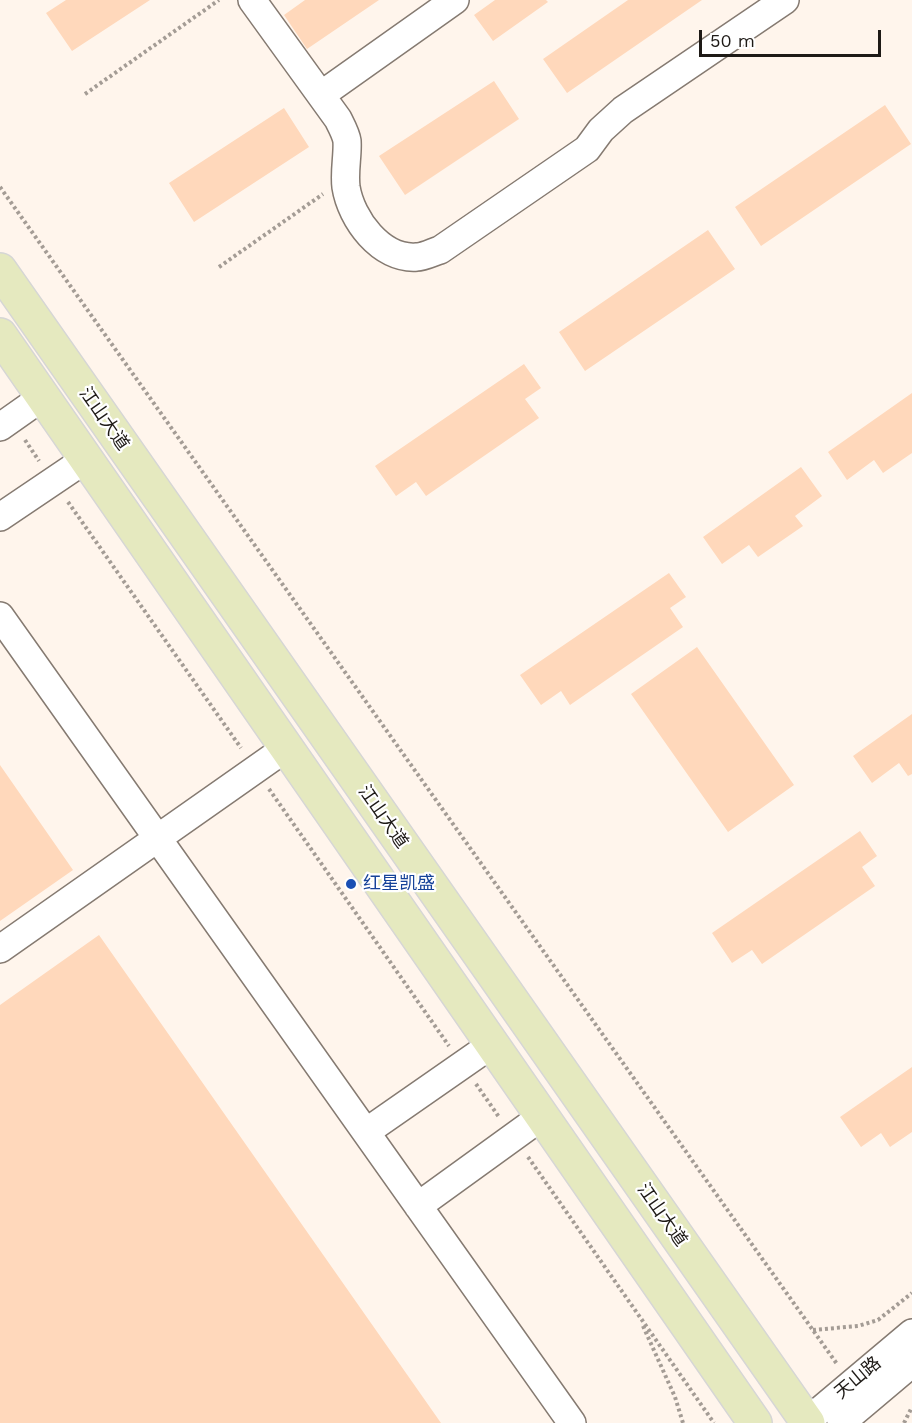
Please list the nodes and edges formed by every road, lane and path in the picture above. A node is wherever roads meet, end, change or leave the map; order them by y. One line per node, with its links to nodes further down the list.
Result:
1 (219, 0): 5 (path)
2 (252, 0): 6 (street)
3 (455, 0): 6 (street)
4 (784, 0): 7 (street)
5 (85, 94)
6 (321, 95): 7 (street)
7 (346, 178): 9 (path)
8 (0, 187): 30 (path)
9 (219, 267)
10 (0, 270): 35 (main road, 江山大道)
11 (0, 335): 12 (main road, 江山大道)
12 (44, 396): 13 (street); 14 (main road, 江山大道)
13 (5, 424): 15 (path)
14 (86, 459): 15 (street); 18 (main road, 江山大道)
15 (53, 480): 16 (street); 19 (path)
16 (0, 518)
17 (0, 616): 20 (street)
18 (286, 748): 19 (street); 22 (main road, 江山大道)
19 (256, 770): 20 (street); 23 (path)
20 (157, 838): 21 (street); 25 (street)
21 (0, 949)
22 (490, 1045): 23 (street); 24 (main road, 江山大道)
23 (462, 1065): 25 (street); 26 (path)
24 (542, 1117): 26 (street); 39 (main road, 江山大道)
25 (366, 1132): 27 (street)
26 (513, 1137): 27 (street); 29 (path)
27 (418, 1206): 36 (street)
28 (912, 1293): 30 (path)
29 (639, 1317): 37 (path); 38 (path)
30 (813, 1330): 33 (path)
31 (912, 1333): 33 (street, 天山路)
32 (912, 1363): 40 (street, 天山路)
33 (851, 1384): 35 (street, 天山路)
34 (912, 1407): 41 (path)
35 (806, 1422)
36 (572, 1423)
37 (683, 1423)
38 (714, 1423)
39 (755, 1423)
40 (841, 1423)
41 (904, 1423)

